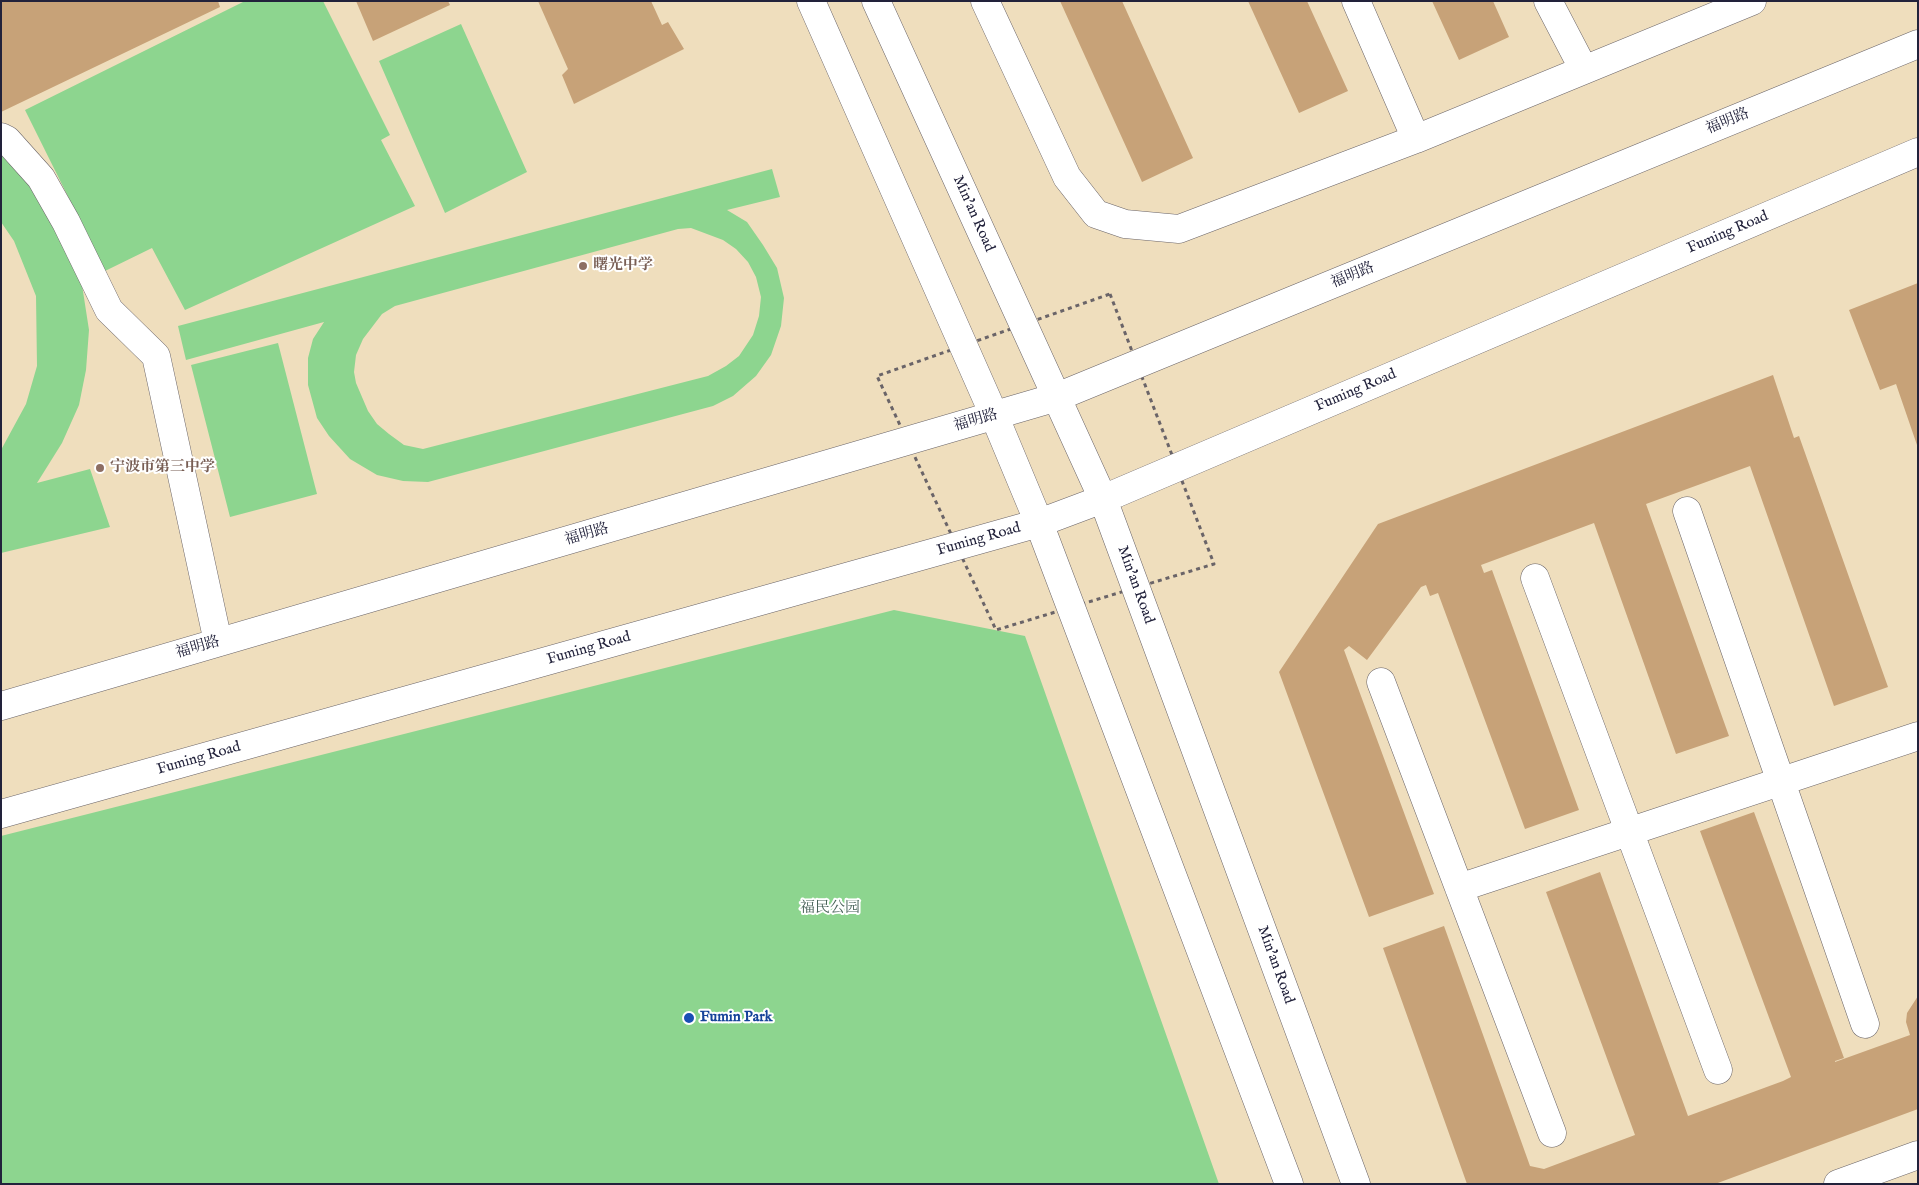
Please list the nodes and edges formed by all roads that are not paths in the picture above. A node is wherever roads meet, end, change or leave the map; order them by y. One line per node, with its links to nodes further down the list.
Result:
1 (811, 1): 13 (main road)
2 (876, 1): 12 (main road, Min'an Road)
3 (985, 1): 10 (main road)
4 (1356, 1): 10 (main road)
5 (1548, 1): 8 (main road)
6 (1752, 1): 8 (main road)
7 (1918, 44): 12 (main road, 福明路)
8 (1584, 70): 10 (main road)
9 (1, 137): 18 (main road)
10 (1416, 139)
11 (1918, 152): 14 (main road, Fuming Road)
12 (1056, 397): 13 (main road, 福明路); 14 (main road, Min'an Road)
13 (994, 415): 16 (main road); 18 (main road, 福明路)
14 (1103, 499): 16 (main road, Fuming Road); 31 (main road, Min'an Road)
15 (1688, 511): 22 (main road)
16 (1039, 523): 23 (main road, Fuming Road); 30 (main road)
17 (1535, 578): 24 (main road)
18 (218, 642): 20 (main road, 福明路)
19 (1381, 682): 25 (main road)
20 (1, 706)
21 (1918, 736): 22 (main road)
22 (1781, 782): 24 (main road); 26 (main road)
23 (1, 814)
24 (1629, 832): 25 (main road); 27 (main road)
25 (1459, 888): 28 (main road)
26 (1865, 1024)
27 (1718, 1070)
28 (1552, 1133)
29 (1918, 1154): 32 (main road)
30 (1289, 1184)
31 (1356, 1184)
32 (1838, 1184)

